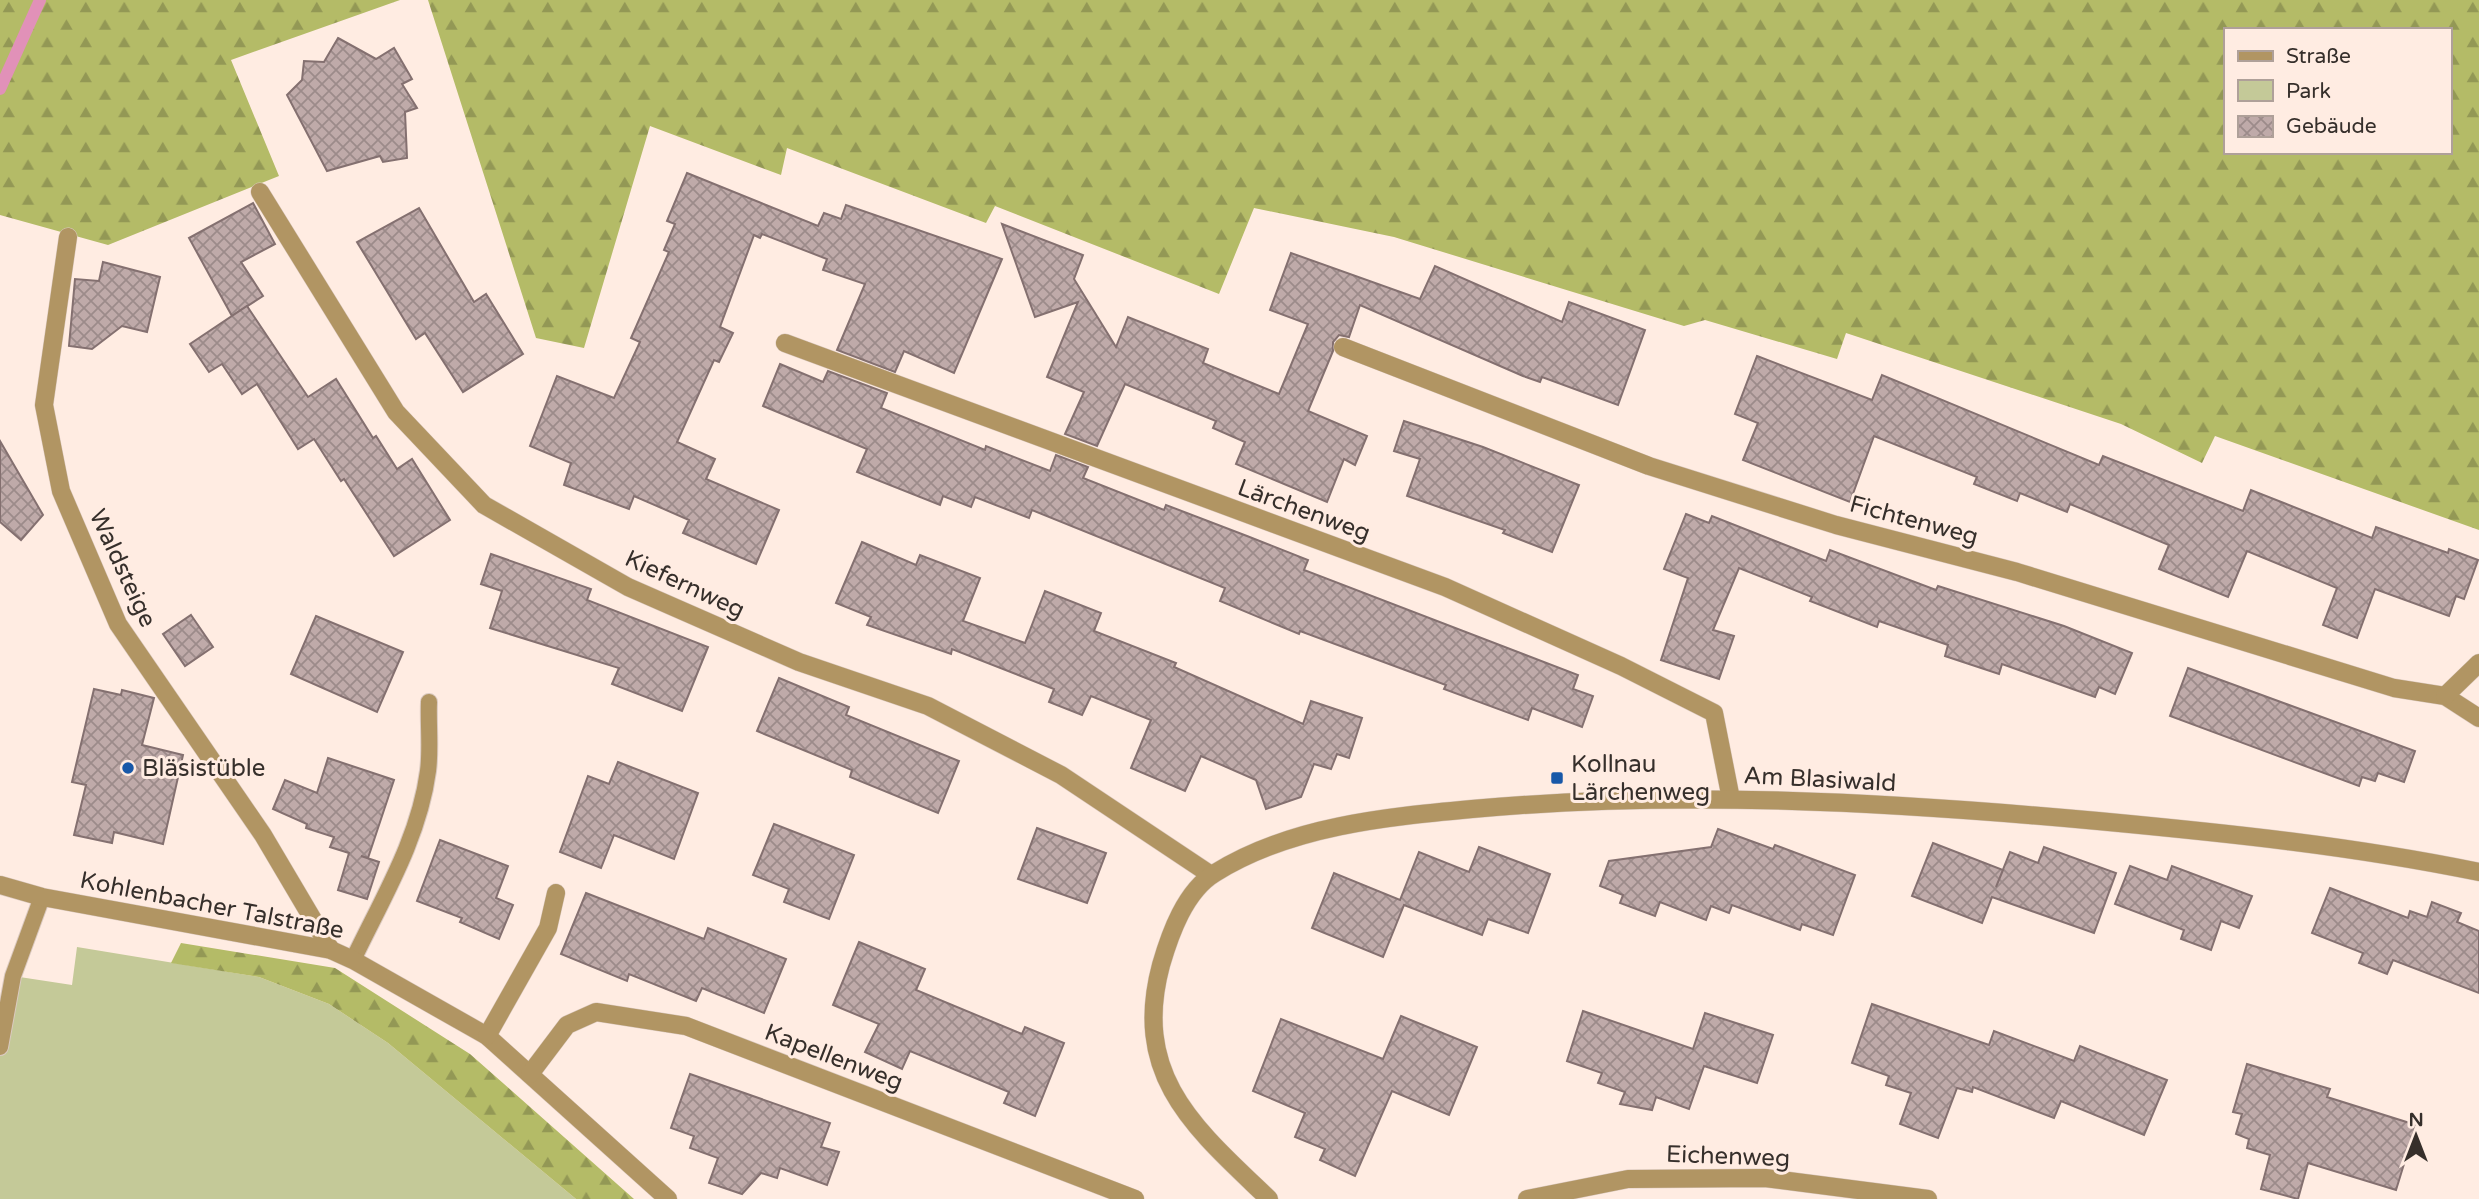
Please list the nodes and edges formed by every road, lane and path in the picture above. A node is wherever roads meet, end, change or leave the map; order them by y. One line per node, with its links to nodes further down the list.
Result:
1 (260, 192): 11 (street, Kiefernweg)
2 (68, 237): 15 (street, Waldsteige)
3 (785, 342): 9 (street, Lärchenweg)
4 (1343, 347): 6 (street, Fichtenweg)
5 (2479, 663): 6 (street)
6 (2445, 696): 8 (street, Fichtenweg)
7 (429, 702): 16 (lane)
8 (2479, 718)
9 (1731, 799): 10 (street, Am Blasiwald); 11 (street, Am Blasiwald)
10 (2479, 872)
11 (1211, 875): 22 (street, Am Blasiwald)
12 (0, 885): 14 (street, Kohlenbacher Talstraße)
13 (556, 893): 17 (street)
14 (41, 897): 15 (street, Kohlenbacher Talstraße); 18 (lane)
15 (331, 950): 16 (street, Kohlenbacher Talstraße)
16 (353, 960): 17 (street, Kohlenbacher Talstraße)
17 (487, 1036): 19 (street, Kohlenbacher Talstraße)
18 (0, 1047)
19 (530, 1074): 20 (street, Kohlenbacher Talstraße); 21 (street, Kapellenweg)
20 (668, 1199)
21 (1135, 1199)
22 (1269, 1199)
23 (1527, 1199): 24 (street, Eichenweg)
24 (1928, 1199)

